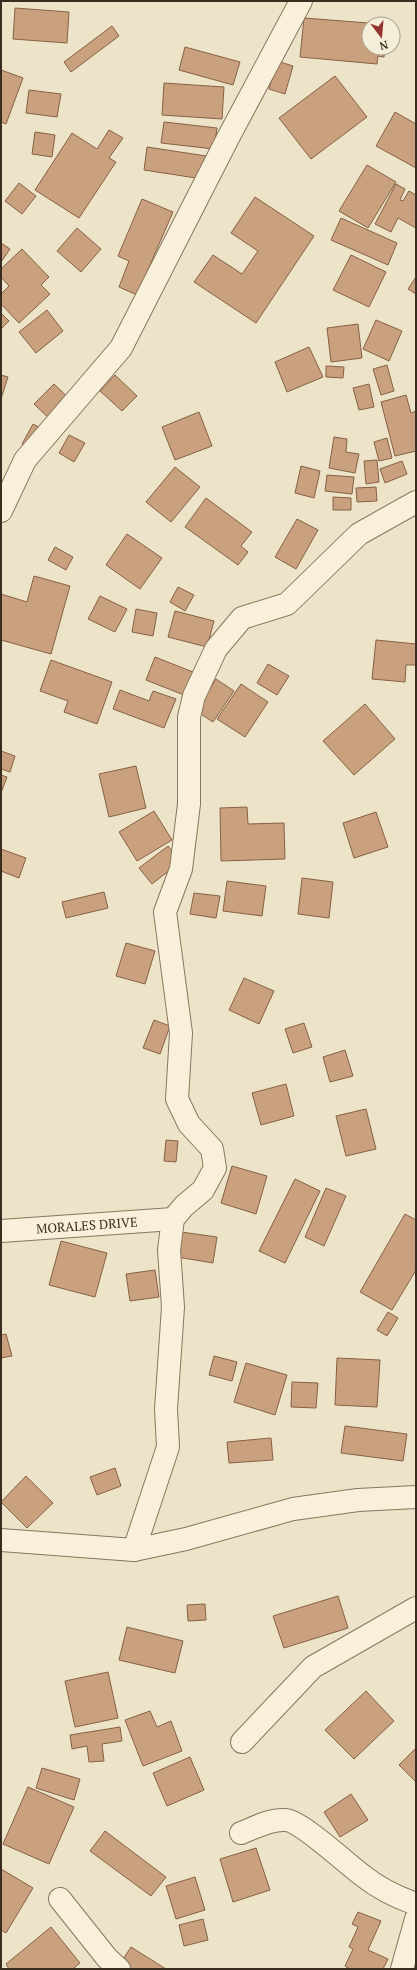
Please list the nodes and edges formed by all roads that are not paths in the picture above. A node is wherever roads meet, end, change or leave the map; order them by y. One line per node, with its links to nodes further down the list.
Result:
1 (301, 1): 3 (street)
2 (416, 502): 4 (street)
3 (1, 511)
4 (173, 1220): 5 (street, MORALES DRIVE); 8 (street)
5 (1, 1231)
6 (416, 1496): 8 (street)
7 (1, 1540): 8 (street)
8 (134, 1550)
9 (416, 1608): 10 (street)
10 (242, 1742)
11 (240, 1833): 13 (street)
12 (60, 1899): 15 (street)
13 (416, 1904)
14 (416, 1920): 16 (street)
15 (119, 1969)
16 (402, 1969)

